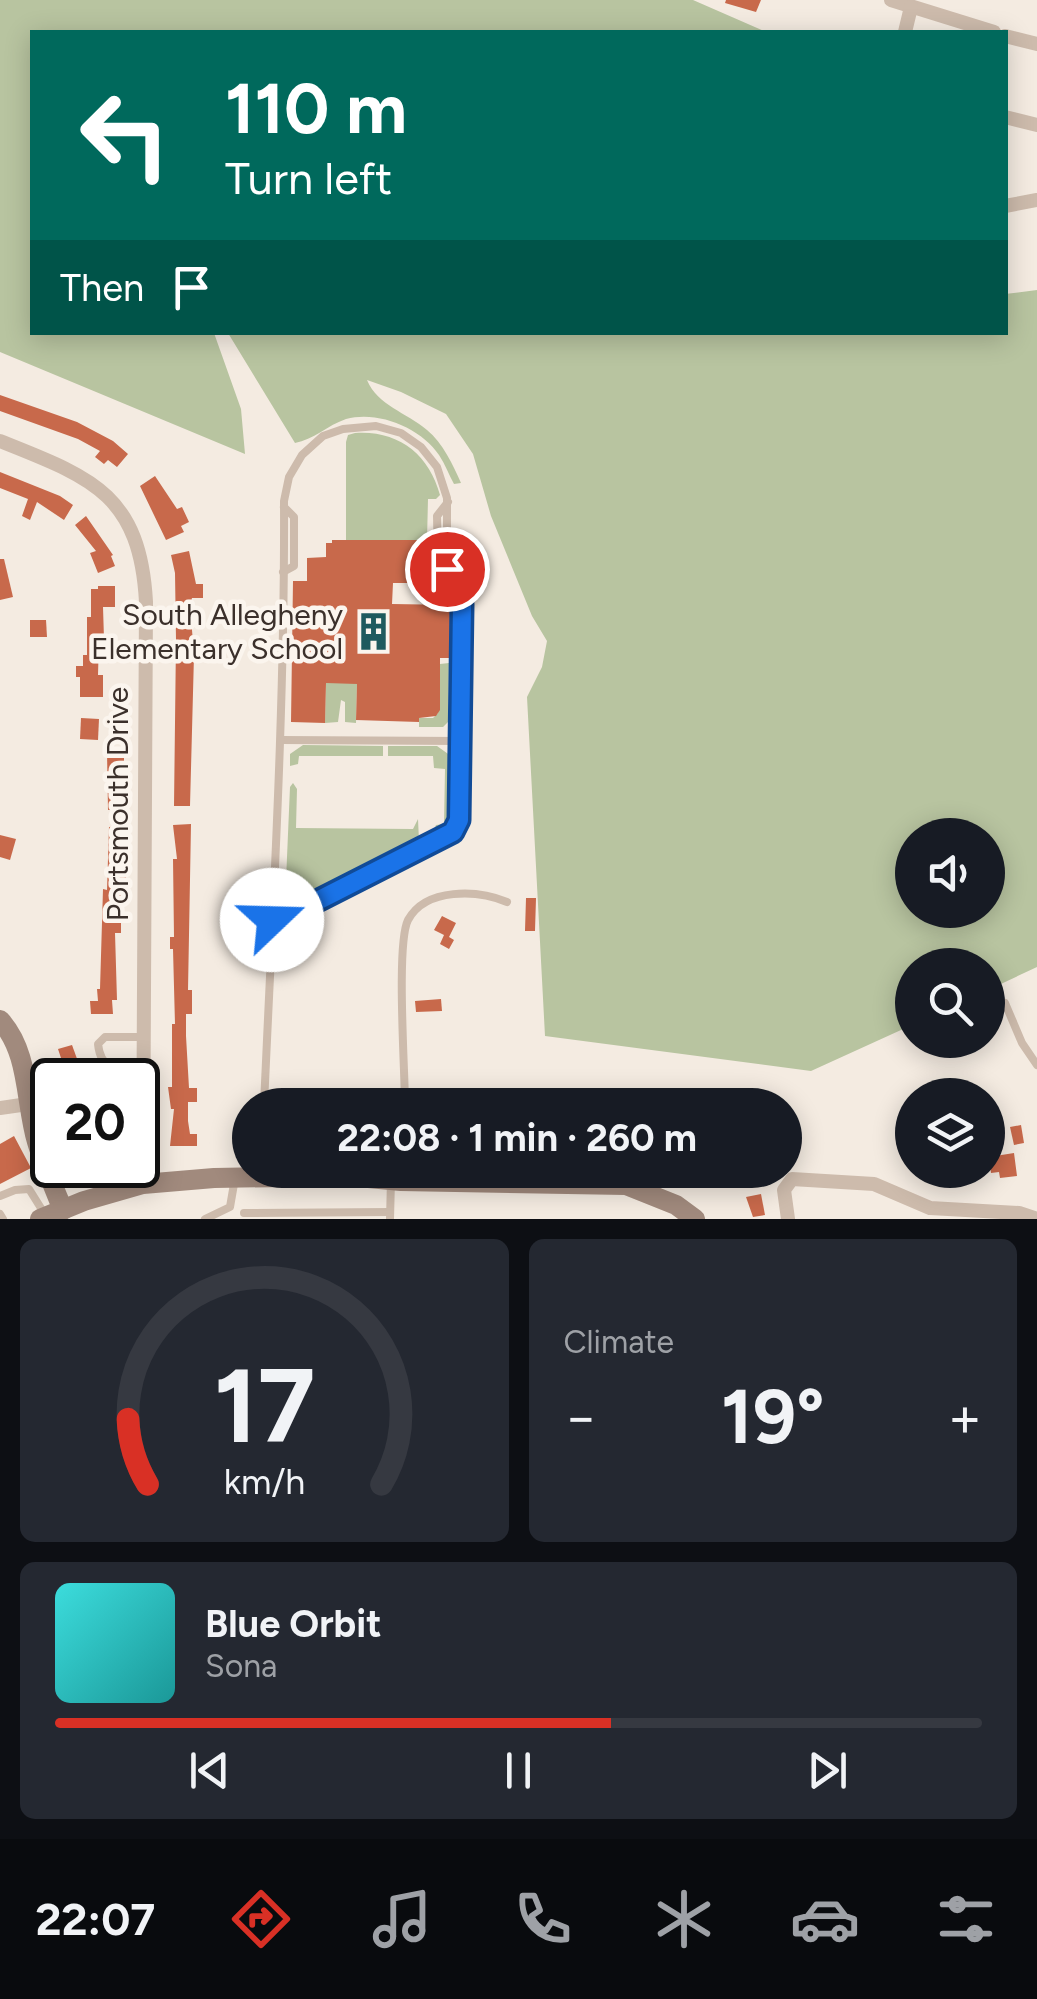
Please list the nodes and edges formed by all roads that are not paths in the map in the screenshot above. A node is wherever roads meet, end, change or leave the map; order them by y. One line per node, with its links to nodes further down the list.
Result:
1 (891, 0): 2 (street)
2 (910, 6): 3 (street); 4 (street)
3 (905, 30)
4 (988, 30)
5 (1008, 37): 6 (street)
6 (1037, 44)
7 (1008, 118): 8 (street)
8 (1037, 125)
9 (1037, 200): 10 (street)
10 (1008, 205)
11 (0, 440): 18 (street, Portsmouth Drive)
12 (282, 740): 13 (lane); 13 (lane); 15 (lane)
13 (460, 741): 15 (lane)
14 (506, 902): 23 (lane)
15 (272, 924): 22 (lane)
16 (1005, 1004): 21 (lane)
17 (0, 1020): 24 (street)
18 (145, 1037): 19 (lane); 20 (street, Portsmouth Drive)
19 (102, 1058)
20 (145, 1058)
21 (1037, 1064)
22 (265, 1088)
23 (406, 1088)
24 (28, 1104): 25 (street); 34 (street)
25 (0, 1108)
26 (160, 1185): 27 (street)
27 (232, 1187)
28 (131, 1188): 34 (street)
29 (234, 1188): 36 (lane)
30 (234, 1188): 37 (lane)
31 (396, 1188): 35 (lane)
32 (634, 1188): 38 (street)
33 (0, 1196): 34 (lane)
34 (50, 1215)
35 (390, 1215): 36 (lane)
36 (244, 1216)
37 (205, 1219)
38 (695, 1219)
39 (788, 1219): 40 (street)
40 (1037, 1219)

